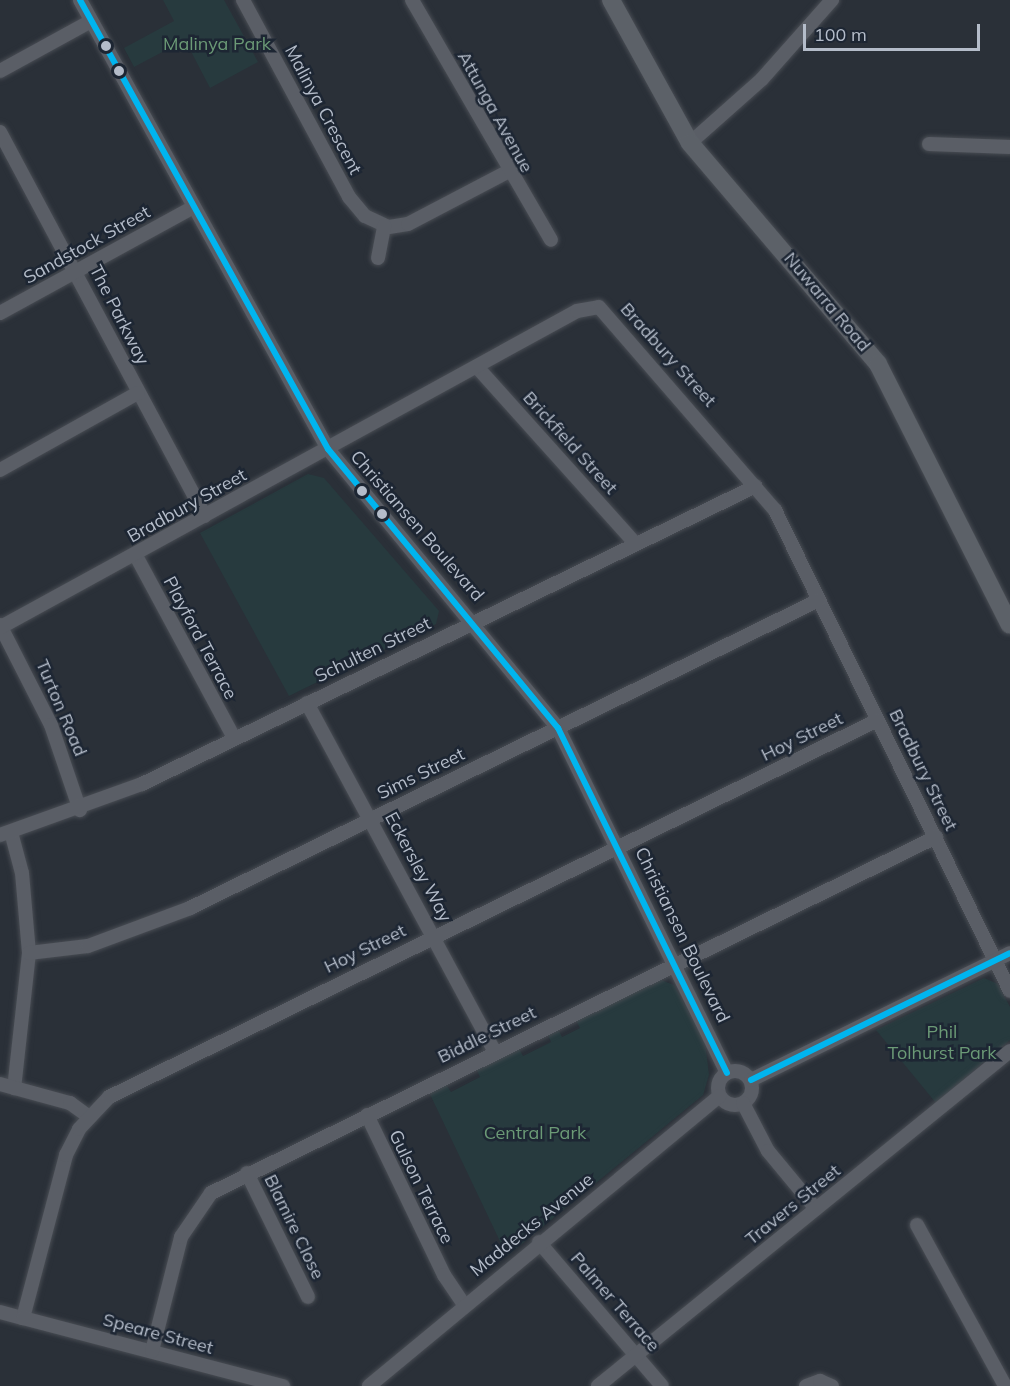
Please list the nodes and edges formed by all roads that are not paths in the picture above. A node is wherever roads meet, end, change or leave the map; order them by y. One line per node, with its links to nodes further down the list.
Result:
1 (80, 0): 6 (street, Christiansen Boulevard)
2 (243, 0): 14 (street, Malinya Crescent)
3 (412, 0): 12 (street, Attunga Avenue)
4 (611, 0): 9 (main road, Nuwarra Road)
5 (830, 1): 9 (street)
6 (91, 21): 7 (street); 13 (street, Christiansen Boulevard)
7 (0, 71)
8 (0, 132): 17 (street, The Parkway)
9 (690, 143): 29 (main road, Nuwarra Road)
10 (929, 144): 11 (street)
11 (1010, 147)
12 (507, 172): 14 (street); 15 (street, Attunga Avenue)
13 (192, 208): 17 (street, Sandstock Street); 21 (street, Christiansen Boulevard)
14 (384, 226): 16 (street)
15 (551, 240)
16 (378, 258)
17 (76, 272): 18 (street, Sandstock Street); 20 (street, The Parkway)
18 (0, 313)
19 (477, 367): 21 (street, Bradbury Street); 23 (street, Bradbury Street); 25 (street, Brickfield Street)
20 (138, 393): 22 (street); 24 (street, The Parkway)
21 (328, 449): 24 (street, Bradbury Street); 28 (street, Christiansen Boulevard)
22 (0, 470)
23 (756, 486): 25 (street, Schulten Street); 27 (street, Bradbury Street)
24 (205, 516): 26 (street, Bradbury Street)
25 (635, 543): 28 (street, Schulten Street)
26 (135, 554): 30 (street, Bradbury Street); 34 (street, Playford Terrace)
27 (819, 600): 32 (street, Bradbury Street); 33 (street, Sims Street)
28 (475, 621): 31 (street, Schulten Street); 33 (street, Christiansen Boulevard)
29 (1010, 625)
30 (1, 626): 35 (street, Turton Road)
31 (307, 703): 34 (street, Schulten Street); 36 (street, Eckersley Way)
32 (878, 720): 38 (street, Bradbury Street); 39 (street, Hoy Street)
33 (558, 728): 36 (street, Sims Street); 39 (street, Christiansen Boulevard)
34 (234, 738): 35 (street, Schulten Street)
35 (80, 810): 37 (street, Schulten Street)
36 (372, 819): 40 (street, Eckersley Way); 41 (street, Sims Street)
37 (6, 834): 41 (street)
38 (936, 837): 43 (street, Bradbury Street); 44 (street, Biddle Street)
39 (619, 846): 40 (street, Hoy Street); 44 (street, Christiansen Boulevard)
40 (434, 935): 46 (street, Eckersley Way); 54 (street, Hoy Street)
41 (29, 953): 50 (street)
42 (1010, 953): 43 (street)
43 (995, 961): 45 (street); 49 (street)
44 (675, 963): 46 (street, Biddle Street); 48 (street, Christiansen Boulevard)
45 (1010, 991)
46 (494, 1051): 53 (street, Biddle Street)
47 (1010, 1051): 56 (street, Travers Street)
48 (727, 1073): 49 (street); 51 (street)
49 (751, 1080): 52 (street)
50 (7, 1086): 54 (street)
51 (720, 1096): 52 (street); 58 (street, Maddecks Avenue)
52 (743, 1103): 56 (street)
53 (367, 1115): 55 (street, Biddle Street); 60 (street, Gulson Terrace)
54 (88, 1116): 62 (street, Hoy Street)
55 (247, 1173): 59 (street, Blamire Close); 63 (street, Biddle Street)
56 (816, 1209): 64 (street, Travers Street)
57 (917, 1225): 71 (street)
58 (539, 1242): 60 (street, Maddecks Avenue); 64 (street, Palmer Terrace)
59 (308, 1297)
60 (464, 1305): 66 (street, Maddecks Avenue)
61 (0, 1312): 62 (street)
62 (23, 1318): 63 (street, Speare Street)
63 (152, 1351): 65 (street, Speare Street)
64 (637, 1354): 67 (street, Travers Street); 68 (street, Palmer Terrace)
65 (283, 1386)
66 (369, 1386)
67 (598, 1386)
68 (662, 1386)
69 (806, 1386): 70 (street)
70 (832, 1386)
71 (1005, 1386)

